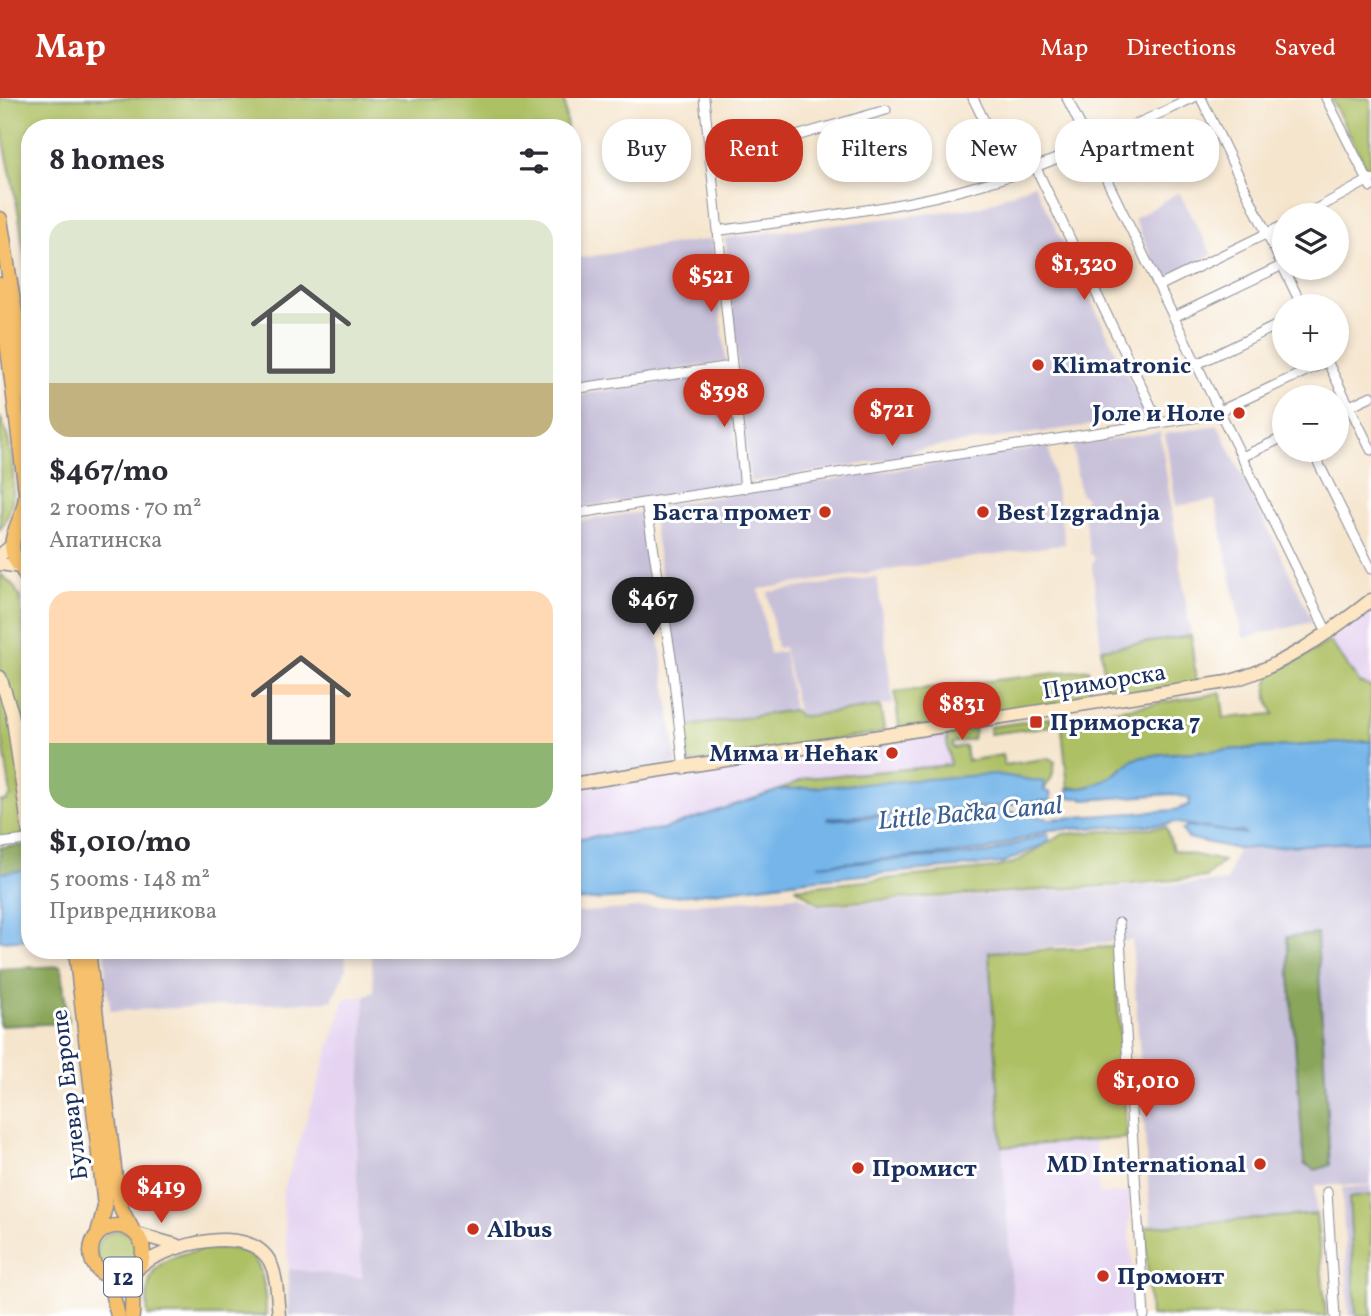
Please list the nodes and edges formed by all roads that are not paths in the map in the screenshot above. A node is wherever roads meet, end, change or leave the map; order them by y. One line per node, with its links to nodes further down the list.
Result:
1 (704, 98): 8 (street)
2 (973, 98): 9 (street)
3 (1067, 98): 10 (street)
4 (1193, 98): 11 (street)
5 (1202, 98): 22 (street)
6 (1326, 98): 17 (street)
7 (887, 110): 12 (street)
8 (706, 119)
9 (983, 119)
10 (1077, 119)
11 (1148, 119)
12 (803, 134)
13 (1041, 178): 37 (street)
14 (712, 182): 20 (street)
15 (988, 182): 20 (street)
16 (1108, 182): 26 (street)
17 (1370, 182): 18 (street)
18 (1329, 203)
19 (0, 219): 29 (main road)
20 (717, 231): 31 (street)
21 (1272, 231): 22 (street)
22 (1268, 233): 23 (street); 26 (street)
23 (1272, 242)
24 (1272, 270): 27 (street)
25 (0, 285): 40 (main road)
26 (1159, 286): 27 (street)
27 (1174, 317): 30 (street)
28 (1272, 329): 30 (street)
29 (21, 351)
30 (1197, 364): 36 (street)
31 (732, 366): 33 (street); 43 (street)
32 (1304, 371): 36 (street)
33 (581, 388)
34 (1371, 396): 35 (street)
35 (1349, 407): 39 (street)
36 (1220, 411): 37 (street); 41 (street)
37 (1159, 423): 43 (street)
38 (1272, 443): 41 (street)
39 (1371, 450)
40 (21, 452)
41 (1242, 457): 53 (street)
42 (1318, 462): 51 (street)
43 (745, 488): 44 (street)
44 (646, 503): 45 (street); 55 (street)
45 (581, 513)
46 (21, 527): 47 (main road)
47 (5, 551): 49 (main road)
48 (0, 564): 50 (street)
49 (21, 566)
50 (21, 568)
51 (1371, 569)
52 (1371, 600): 53 (street, Приморска)
53 (1328, 634): 55 (street, Приморска)
54 (0, 677): 56 (street)
55 (684, 769): 57 (street, Приморска)
56 (21, 780)
57 (581, 783)
58 (21, 841): 59 (street)
59 (0, 843)
60 (1119, 923): 73 (street)
61 (78, 959): 63 (main road, Булевар Европе / 12)
62 (88, 959): 63 (main road, Булевар Европе / 12)
63 (90, 1029): 65 (main road, Булевар Европе / 12); 66 (main road, Булевар Европе / 12)
64 (1327, 1192): 74 (street)
65 (135, 1232): 66 (main road, 12); 67 (street); 68 (main road, Булевар Европе / 12)
66 (98, 1233): 69 (main road, Булевар Европе / 12)
67 (177, 1245): 68 (street); 72 (street)
68 (137, 1270): 69 (main road, 12); 71 (main road, Булевар Европе / 12)
69 (108, 1277): 70 (main road, Булевар Европе / 12)
70 (118, 1316)
71 (132, 1316)
72 (279, 1316)
73 (1144, 1316)
74 (1335, 1316)

